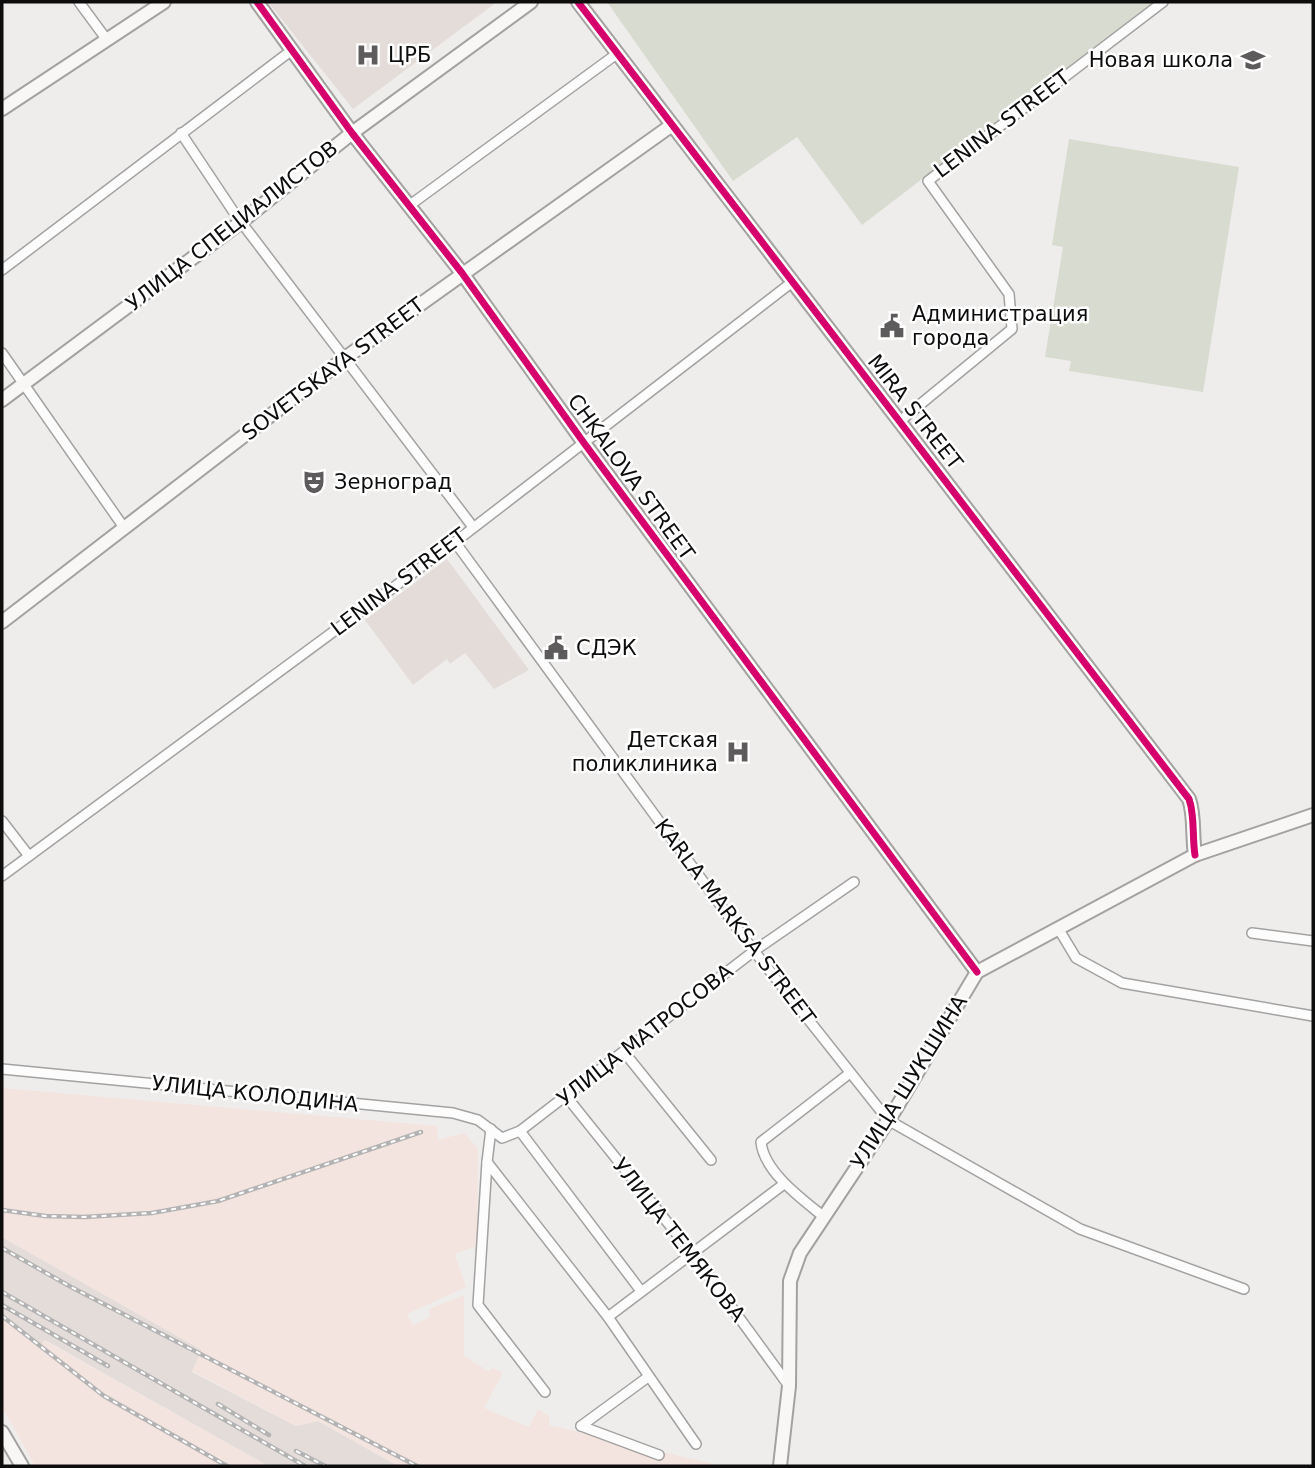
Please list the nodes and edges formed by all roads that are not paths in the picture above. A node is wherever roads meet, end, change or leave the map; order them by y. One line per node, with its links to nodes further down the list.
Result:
1 (79, 2): 7 (street)
2 (164, 2): 7 (street)
3 (257, 2): 8 (street, CHKALOVA STREET)
4 (531, 2): 12 (street, УЛИЦА СПЕЦИАЛИСТОВ)
5 (578, 2): 9 (street, MIRA STREET)
6 (1163, 2): 23 (street, LENINA STREET)
7 (107, 40): 10 (street)
8 (292, 50): 12 (street, CHKALOVA STREET); 13 (street)
9 (618, 53): 11 (street, MIRA STREET); 14 (street)
10 (2, 109)
11 (672, 125): 17 (street, SOVETSKAYA STREET); 18 (street, MIRA STREET)
12 (352, 133): 14 (street, CHKALOVA STREET); 15 (street, УЛИЦА СПЕЦИАЛИСТОВ)
13 (181, 134): 15 (street); 16 (street)
14 (410, 205): 17 (street, CHKALOVA STREET)
15 (241, 222): 20 (street); 21 (street, УЛИЦА СПЕЦИАЛИСТОВ)
16 (2, 270)
17 (462, 273): 20 (street, SOVETSKAYA STREET); 24 (street, CHKALOVA STREET)
18 (791, 283): 23 (street, MIRA STREET); 24 (street, LENINA STREET)
19 (2, 353): 21 (street)
20 (345, 358): 25 (street); 26 (street, SOVETSKAYA STREET)
21 (24, 383): 22 (street, УЛИЦА СПЕЦИАЛИСТОВ); 26 (street)
22 (2, 401)
23 (900, 421): 31 (street, MIRA STREET)
24 (584, 443): 25 (street, LENINA STREET); 39 (street, CHKALOVA STREET)
25 (473, 527): 27 (street, LENINA STREET)
26 (125, 529): 28 (street, SOVETSKAYA STREET)
27 (455, 542): 32 (street, LENINA STREET); 38 (street, KARLA MARKSA STREET)
28 (2, 622)
29 (1313, 815): 31 (street, УЛИЦА ШУКШИНА)
30 (2, 821): 32 (street)
31 (1195, 855): 35 (street, УЛИЦА ШУКШИНА)
32 (29, 856): 33 (street, LENINA STREET)
33 (2, 876)
34 (854, 881): 38 (street, УЛИЦА МАТРОСОВА)
35 (1058, 928): 39 (street, УЛИЦА ШУКШИНА); 40 (street)
36 (1252, 933): 37 (street)
37 (1313, 941)
38 (754, 951): 41 (street, УЛИЦА МАТРОСОВА); 43 (street, KARLA MARKSA STREET)
39 (976, 972): 45 (street, УЛИЦА ШУКШИНА)
40 (1313, 1016)
41 (624, 1052): 44 (street, УЛИЦА МАТРОСОВА); 49 (street)
42 (2, 1069): 46 (street, УЛИЦА КОЛОДИНА)
43 (850, 1073): 45 (street, KARLA MARKSA STREET); 51 (street)
44 (566, 1096): 47 (street, УЛИЦА МАТРОСОВА); 53 (street, УЛИЦА ТЕМЯКОВА)
45 (888, 1120): 52 (street, УЛИЦА ШУКШИНА); 54 (street, KARLA MARKSA STREET)
46 (491, 1129): 48 (street, УЛИЦА КОЛОДИНА); 50 (street)
47 (520, 1131): 48 (street, УЛИЦА МАТРОСОВА); 55 (street)
48 (502, 1138)
49 (711, 1160)
50 (487, 1162): 56 (street); 59 (street)
51 (783, 1184): 52 (street); 53 (street)
52 (824, 1217): 58 (street, УЛИЦА ШУКШИНА)
53 (692, 1252): 55 (street); 58 (street, УЛИЦА ТЕМЯКОВА)
54 (1244, 1289)
55 (641, 1291): 56 (street)
56 (608, 1317): 57 (street)
57 (648, 1377): 61 (street); 62 (street)
58 (789, 1386): 64 (street, УЛИЦА ШУКШИНА)
59 (545, 1392)
60 (2, 1432): 63 (street)
61 (696, 1444)
62 (659, 1455)
63 (22, 1466)
64 (780, 1466)

